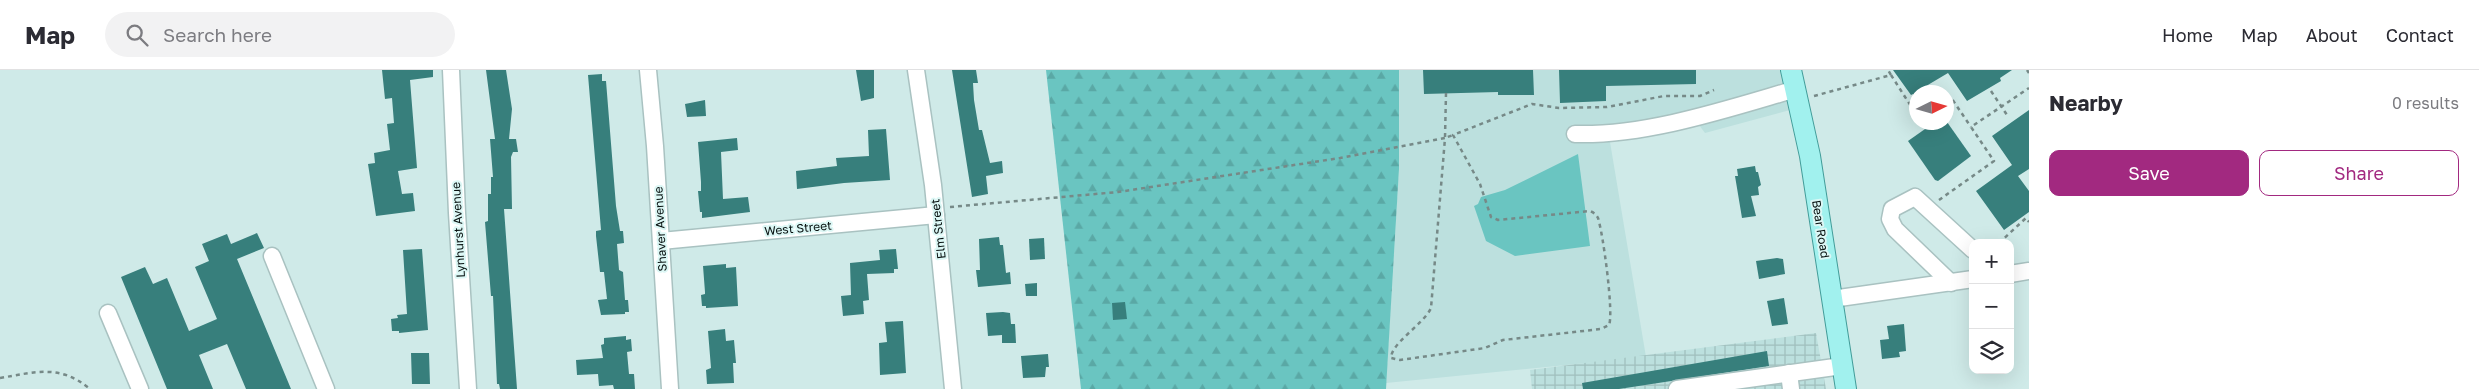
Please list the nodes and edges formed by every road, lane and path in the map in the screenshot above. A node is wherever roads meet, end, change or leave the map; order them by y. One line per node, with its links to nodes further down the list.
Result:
1 (450, 70): 38 (street, Lynhurst Avenue)
2 (648, 70): 23 (street, Shaver Avenue)
3 (916, 70): 20 (street, Elm Street)
4 (1888, 70): 5 (path)
5 (1891, 75): 6 (path); 12 (path)
6 (1795, 86): 16 (street); 30 (main road, Bear Road)
7 (2029, 88): 13 (path)
8 (1714, 90): 17 (path)
9 (1991, 91): 13 (path)
10 (1446, 93): 18 (path)
11 (1954, 102): 15 (path)
12 (1909, 103)
13 (2001, 107): 14 (path); 15 (path)
14 (2007, 115)
15 (1972, 127): 19 (path)
16 (1575, 134)
17 (1453, 136): 18 (path); 18 (path)
18 (1445, 138): 20 (path)
19 (1929, 210): 24 (street); 29 (street)
20 (936, 212): 23 (street, West Street); 40 (street, Elm Street)
21 (2029, 222): 22 (path)
22 (2002, 239)
23 (661, 241): 39 (street, Shaver Avenue)
24 (1969, 246)
25 (272, 256): 37 (street)
26 (2029, 271): 27 (street)
27 (2014, 273)
28 (1969, 280): 29 (street)
29 (1951, 283): 30 (street)
30 (1832, 298): 32 (main road, Bear Road)
31 (108, 313): 36 (street)
32 (1842, 366): 34 (street); 42 (main road, Bear Road)
33 (0, 378): 35 (path)
34 (1790, 381): 41 (street)
35 (90, 389)
36 (140, 389)
37 (326, 389)
38 (468, 389)
39 (670, 389)
40 (953, 389)
41 (1677, 389)
42 (1846, 389)

